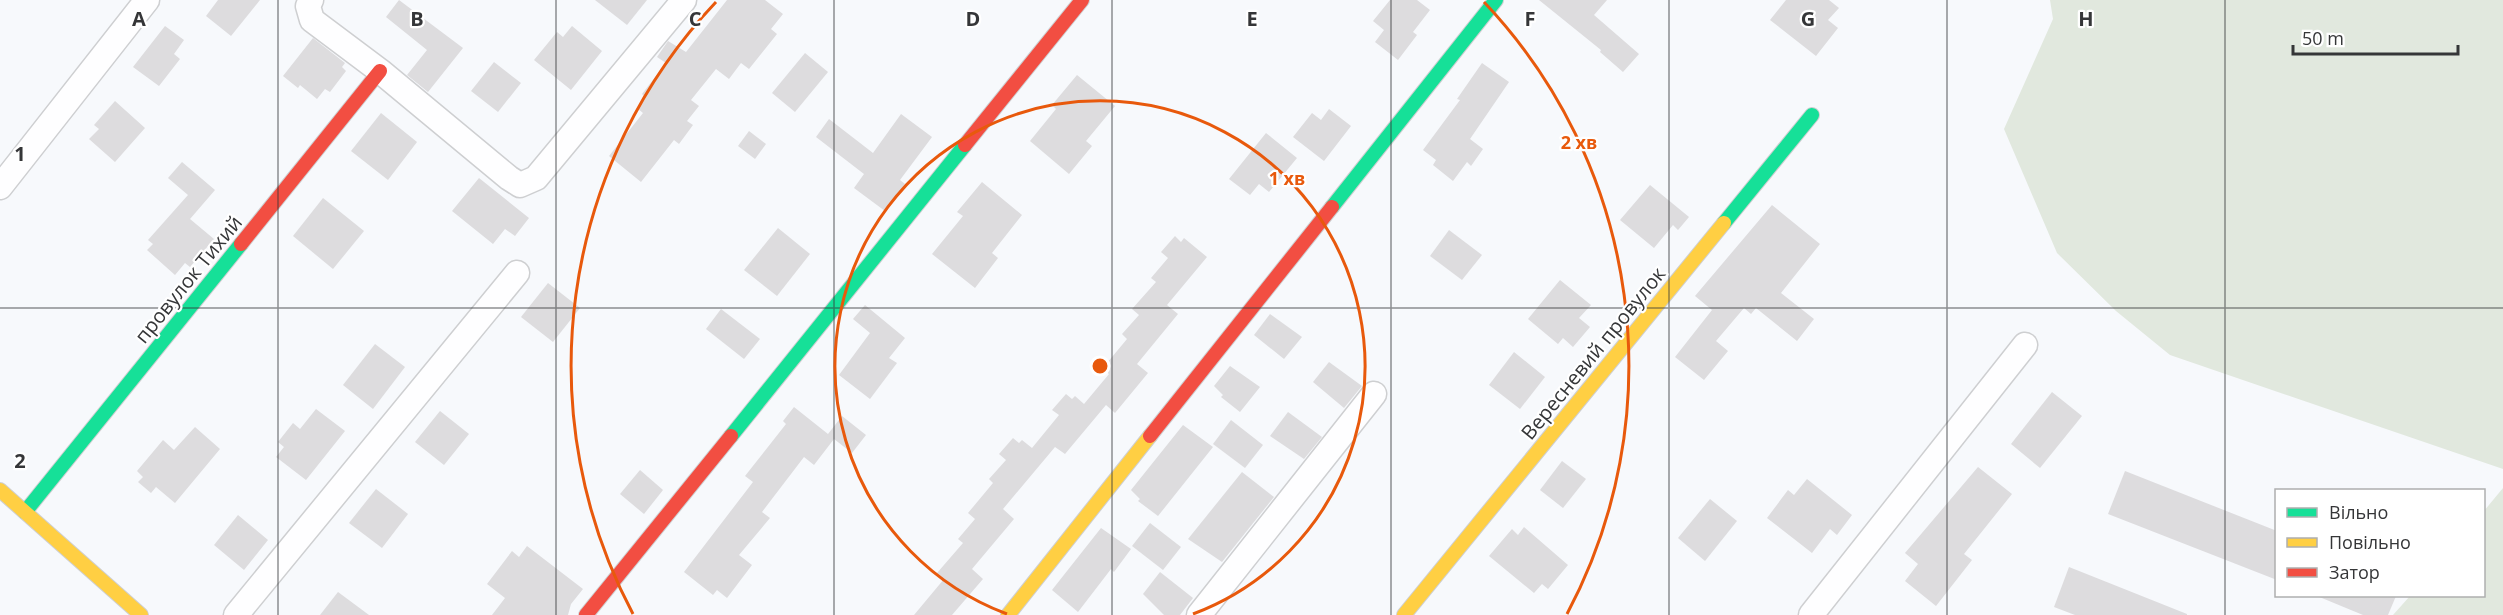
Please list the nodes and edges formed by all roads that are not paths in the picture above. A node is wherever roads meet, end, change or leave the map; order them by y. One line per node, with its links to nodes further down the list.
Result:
1 (147, 0): 8 (street)
2 (311, 0): 6 (street)
3 (684, 0): 6 (street)
4 (1082, 0): 16 (street)
5 (1496, 0): 17 (street)
6 (380, 70): 13 (street, провулок Тихий)
7 (1812, 115): 19 (street, Вересневий провулок)
8 (0, 187)
9 (517, 273): 15 (street)
10 (2025, 345): 20 (street)
11 (1374, 394): 18 (street)
12 (0, 490): 13 (street)
13 (25, 512): 14 (street)
14 (141, 615)
15 (236, 615)
16 (586, 615)
17 (1008, 615)
18 (1199, 615)
19 (1404, 615)
20 (1811, 615)

